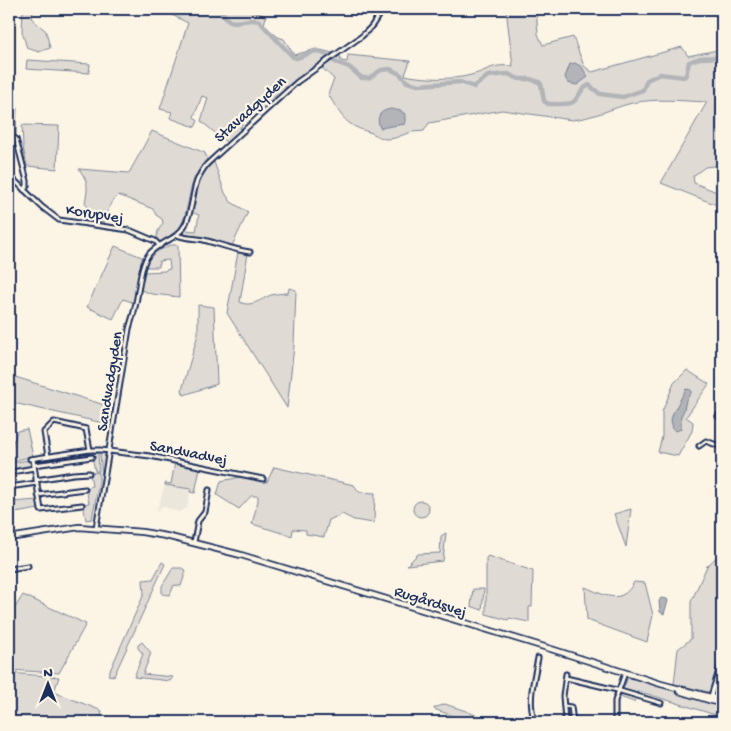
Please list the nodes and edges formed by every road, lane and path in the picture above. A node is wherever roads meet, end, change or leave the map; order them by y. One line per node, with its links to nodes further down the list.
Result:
1 (383, 9): 5 (street, Stavadgyden)
2 (9, 136): 4 (street)
3 (9, 175): 4 (street, Korupvej)
4 (24, 190): 6 (street, Korupvej)
5 (177, 236): 6 (street); 7 (street)
6 (160, 246): 15 (street, Sandvadgyden)
7 (250, 252)
8 (9, 412): 10 (street)
9 (718, 416): 11 (street)
10 (9, 418)
11 (722, 420)
12 (699, 446): 13 (street)
13 (722, 447)
14 (90, 450): 15 (street, Sandvadvej); 16 (street, Sandvadvej); 16 (street)
15 (109, 451): 21 (street, Sandvadvej); 28 (street, Sandvadgyden)
16 (48, 456): 18 (street, Sandvadvej)
17 (92, 457): 18 (street)
18 (34, 466): 19 (street); 22 (street)
19 (12, 472)
20 (89, 473): 22 (street)
21 (263, 479)
22 (36, 481): 23 (street); 26 (street)
23 (9, 487)
24 (85, 489): 26 (street)
25 (209, 490): 30 (street)
26 (38, 495): 27 (street)
27 (82, 505)
28 (96, 528): 29 (main road, Rugårdsvej); 30 (main road, Rugårdsvej)
29 (9, 538)
30 (194, 542): 35 (main road, Rugårdsvej)
31 (28, 566): 32 (street)
32 (9, 569)
33 (538, 658): 44 (street)
34 (722, 661): 38 (street)
35 (625, 673): 36 (main road, Rugårdsvej); 37 (street)
36 (661, 684): 38 (main road, Rugårdsvej); 38 (main road, Rugårdsvej)
37 (619, 690): 40 (street); 42 (street); 45 (street)
38 (712, 698): 39 (main road, Rugårdsvej); 41 (main road, Rugårdsvej)
39 (722, 700)
40 (661, 702)
41 (722, 704)
42 (564, 706): 43 (street); 43 (street)
43 (573, 721)
44 (535, 722)
45 (615, 722)

